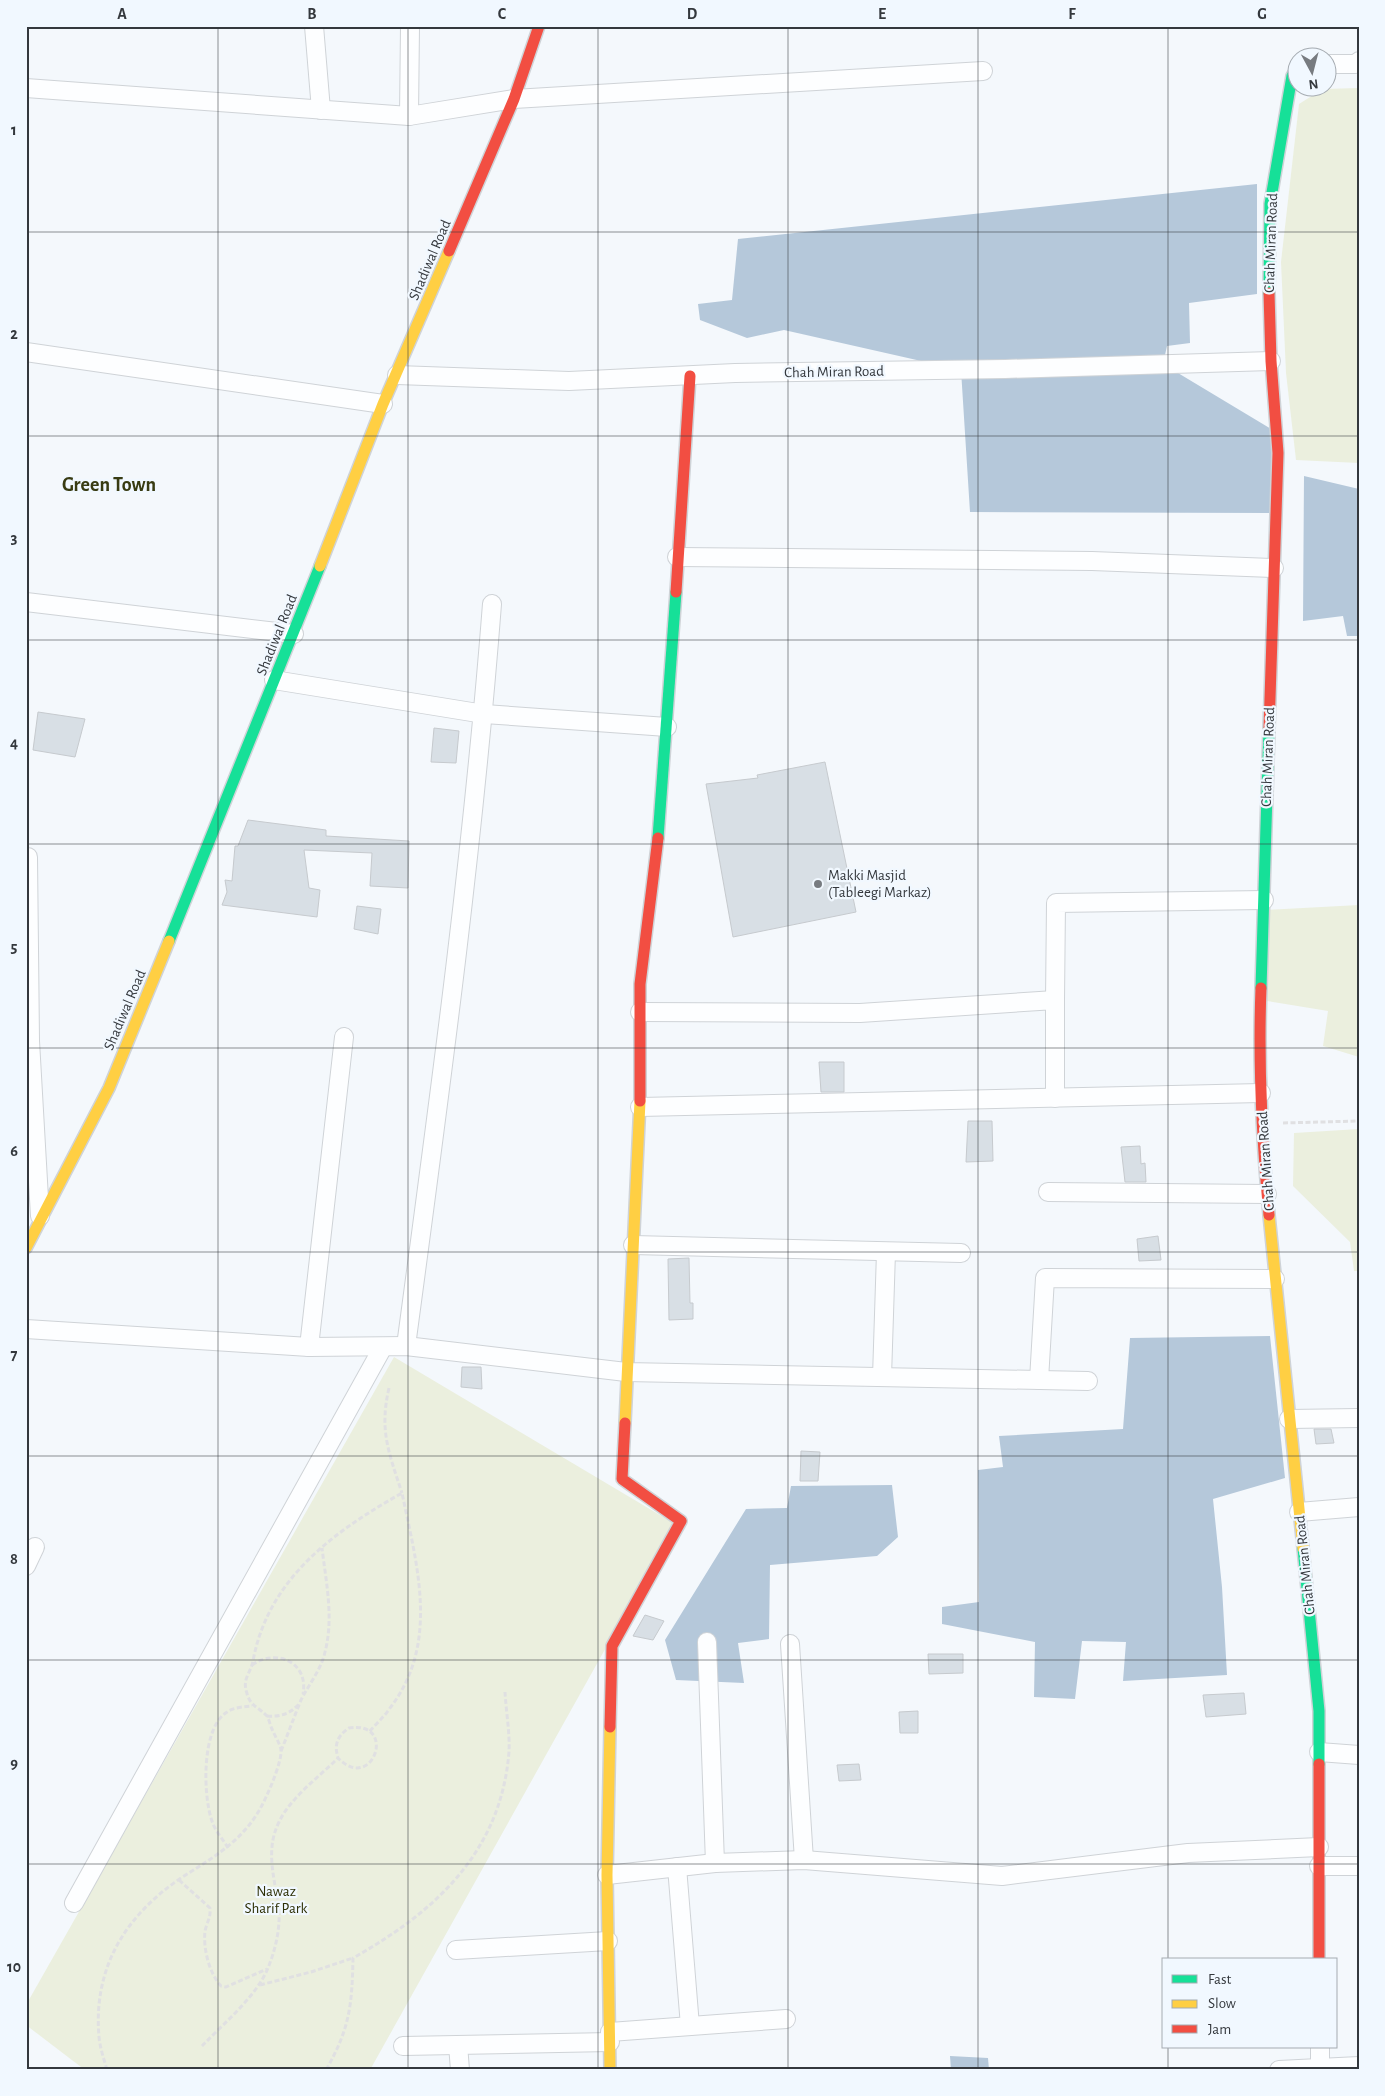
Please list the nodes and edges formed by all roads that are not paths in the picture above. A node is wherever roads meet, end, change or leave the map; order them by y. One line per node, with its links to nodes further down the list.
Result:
1 (314, 26): 10 (street)
2 (410, 26): 11 (street)
3 (540, 26): 9 (street, Shadiwal Road)
4 (1359, 61): 5 (street)
5 (1338, 64)
6 (984, 71): 9 (street)
7 (26, 88): 10 (street)
8 (1288, 98): 13 (street, Chah Miran Road)
9 (514, 99): 11 (street); 14 (street, Shadiwal Road)
10 (321, 110): 11 (street)
11 (409, 116)
12 (26, 352): 16 (street)
13 (1271, 361): 15 (street, Chah Miran Road); 18 (street, Chah Miran Road)
14 (397, 374): 15 (street, Chah Miran Road); 16 (street, Shadiwal Road)
15 (690, 376): 17 (street)
16 (383, 404): 21 (street, Shadiwal Road)
17 (677, 557): 18 (street); 24 (street)
18 (1274, 568): 26 (street, Chah Miran Road)
19 (26, 602): 21 (street)
20 (492, 604): 23 (street)
21 (294, 634): 22 (street, Shadiwal Road)
22 (274, 680): 23 (street); 36 (street, Shadiwal Road)
23 (484, 714): 24 (street); 44 (street)
24 (667, 728): 28 (street)
25 (28, 857): 30 (street)
26 (1264, 900): 27 (street); 31 (street, Chah Miran Road)
27 (1055, 1000): 28 (street); 32 (street)
28 (640, 1012): 33 (street)
29 (344, 1037): 45 (street)
30 (28, 1041): 36 (street)
31 (1261, 1093): 32 (street); 35 (street, Chah Miran Road)
32 (1055, 1098): 33 (street)
33 (640, 1107): 37 (street)
34 (1048, 1192): 35 (street)
35 (1267, 1194): 41 (street, Chah Miran Road)
36 (40, 1220): 38 (street, Shadiwal Road)
37 (633, 1246): 39 (street); 46 (street)
38 (26, 1248)
39 (886, 1252): 40 (street); 47 (street)
40 (961, 1253)
41 (1275, 1280): 48 (street); 51 (street, Chah Miran Road)
42 (26, 1329): 45 (street)
43 (383, 1346): 44 (street); 45 (street); 67 (street)
44 (406, 1346): 46 (street)
45 (309, 1347)
46 (626, 1372): 47 (street); 66 (street)
47 (882, 1377): 48 (street)
48 (1039, 1380): 49 (street)
49 (1088, 1381)
50 (1359, 1418): 51 (street)
51 (1289, 1419): 53 (street, Chah Miran Road)
52 (1359, 1507): 53 (street)
53 (1299, 1512): 58 (street, Chah Miran Road)
54 (35, 1547): 55 (street)
55 (26, 1566)
56 (707, 1642): 62 (street)
57 (790, 1644): 61 (street)
58 (1319, 1752): 59 (street); 60 (street, Chah Miran Road)
59 (1359, 1755)
60 (1319, 1847): 61 (street); 63 (street, Chah Miran Road)
61 (804, 1860): 62 (street)
62 (715, 1863): 65 (street)
63 (1319, 1866): 64 (street); 70 (street, Chah Miran Road)
64 (1359, 1866)
65 (677, 1867): 66 (street); 72 (street)
66 (607, 1875): 68 (street)
67 (74, 1903)
68 (608, 1941): 69 (street); 73 (street)
69 (456, 1950)
70 (1318, 1958)
71 (786, 2019): 72 (street)
72 (690, 2026): 73 (street)
73 (610, 2037): 74 (street); 80 (street)
74 (458, 2045): 75 (street); 79 (street)
75 (403, 2046)
76 (1320, 2048): 78 (street)
77 (1359, 2066): 78 (street)
78 (1320, 2069): 81 (street)
79 (460, 2070)
80 (610, 2070)
81 (1279, 2070)

